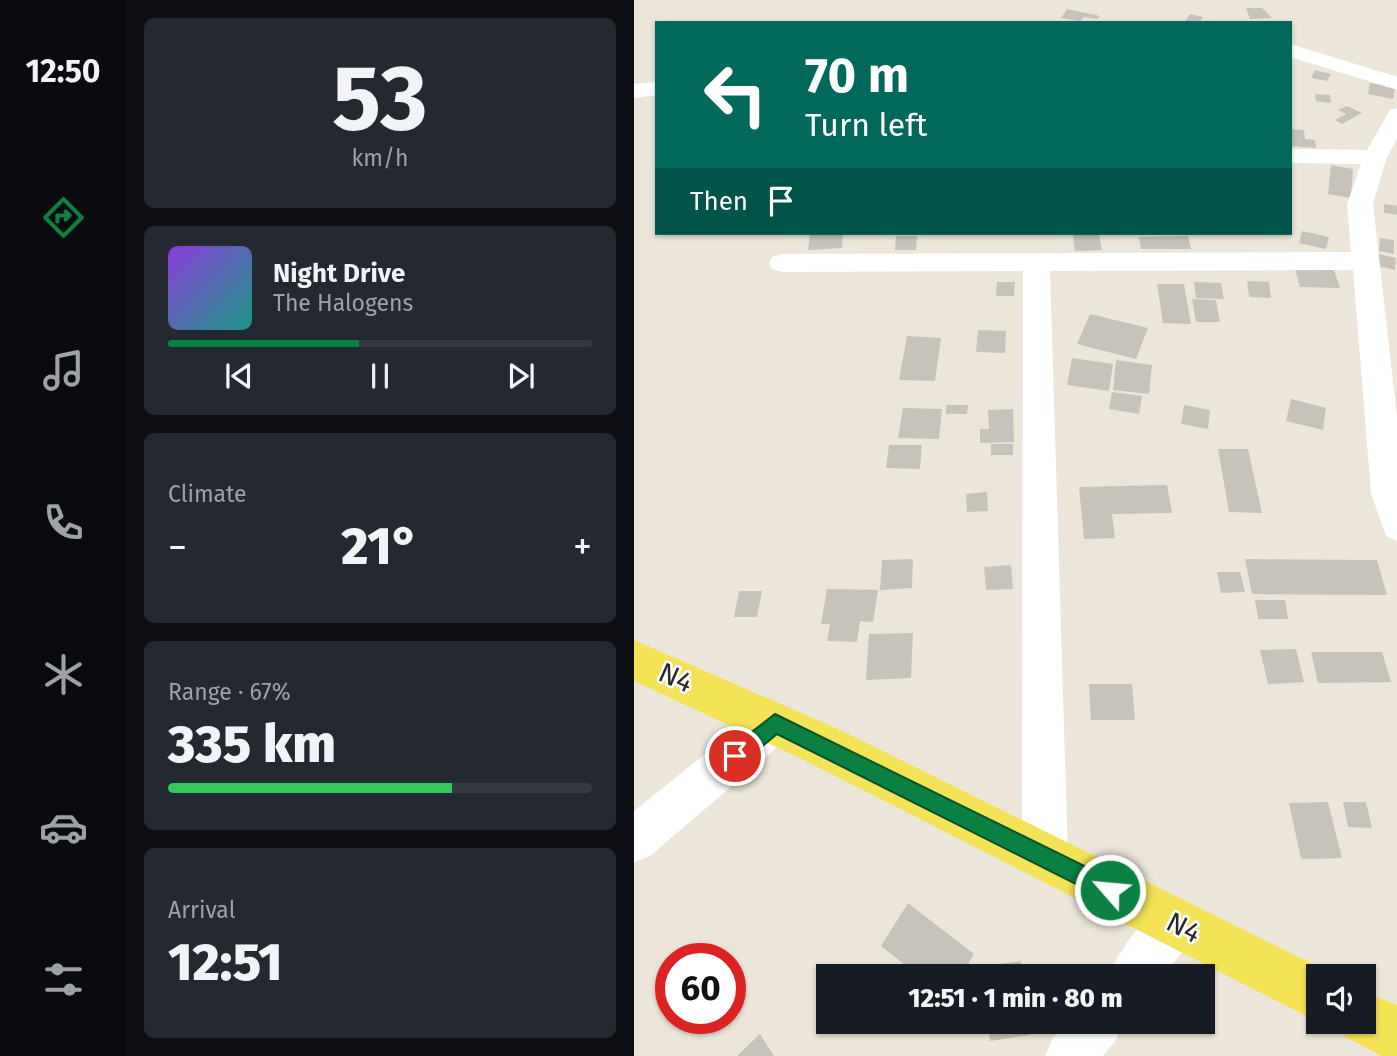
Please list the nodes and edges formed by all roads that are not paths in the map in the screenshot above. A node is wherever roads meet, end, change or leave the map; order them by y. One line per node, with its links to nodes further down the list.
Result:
1 (1292, 51): 2 (street)
2 (1398, 84)
3 (655, 88): 4 (street)
4 (634, 91)
5 (1398, 115): 7 (street)
6 (1292, 156): 7 (street)
7 (1375, 157): 8 (street)
8 (1364, 261): 9 (street); 11 (street)
9 (1036, 262): 10 (street); 15 (street)
10 (782, 264)
11 (1398, 526)
12 (634, 660): 13 (main road, N4)
13 (775, 723): 14 (street); 15 (main road, N4)
14 (634, 840)
15 (1045, 857): 16 (main road, N4)
16 (1175, 922): 17 (street); 18 (main road, N4)
17 (1142, 964)
18 (1306, 989)
19 (1376, 1024): 21 (main road)
20 (1088, 1034): 22 (street)
21 (1398, 1035)
22 (1071, 1056)

